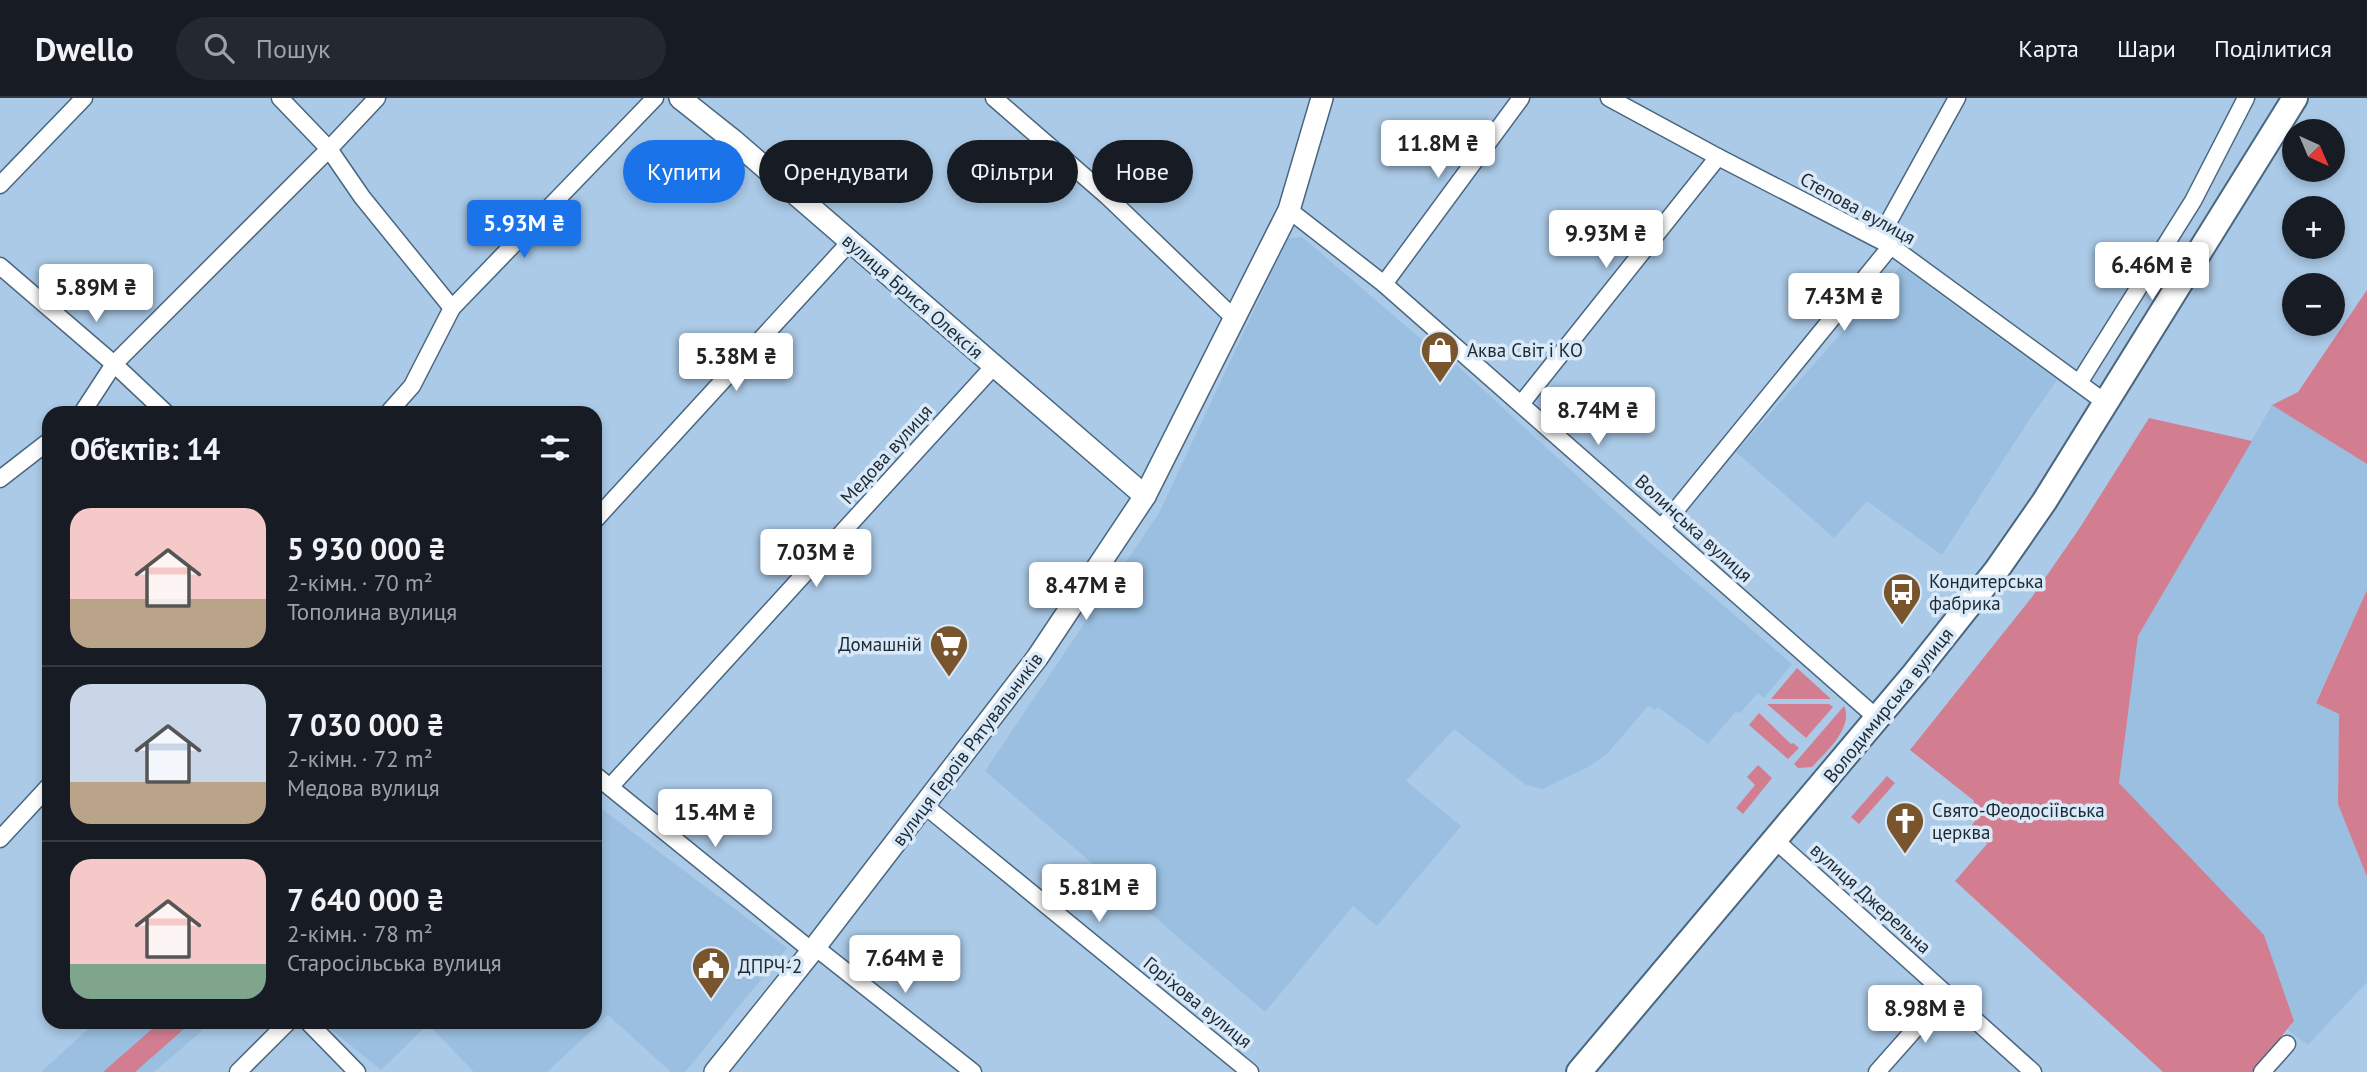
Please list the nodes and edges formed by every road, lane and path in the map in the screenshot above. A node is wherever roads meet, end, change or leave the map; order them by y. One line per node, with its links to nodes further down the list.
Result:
1 (84, 98): 15 (street)
2 (280, 98): 13 (street)
3 (377, 98): 13 (street)
4 (655, 98): 21 (street)
5 (680, 98): 17 (street, вулиця Брися Олексія)
6 (994, 98): 22 (street)
7 (1322, 98): 16 (street, вулиця Героїв Рятувальників)
8 (1521, 98): 20 (street)
9 (1609, 98): 14 (street, Степова вулиця)
10 (1957, 98): 18 (street)
11 (2246, 98): 25 (street)
12 (2295, 98): 26 (main road, Володимирська вулиця)
13 (329, 149): 21 (street); 23 (street)
14 (1718, 157): 18 (street, Степова вулиця); 27 (street)
15 (0, 185)
16 (1289, 210): 20 (street, Волинська вулиця); 22 (street, вулиця Героїв Рятувальників)
17 (850, 242): 24 (street, вулиця Брися Олексія); 34 (street)
18 (1891, 246): 25 (street, Степова вулиця); 35 (street)
19 (0, 266): 23 (street)
20 (1384, 284): 27 (street, Волинська вулиця)
21 (452, 308): 30 (street)
22 (1234, 318): 33 (street, вулиця Героїв Рятувальників)
23 (114, 364): 28 (street); 29 (street)
24 (994, 366): 33 (street, вулиця Брися Олексія); 38 (street, Медова вулиця)
25 (2079, 383): 26 (street, Степова вулиця)
26 (2106, 402): 36 (main road, Володимирська вулиця)
27 (1521, 404): 35 (street, Волинська вулиця)
28 (87, 406)
29 (159, 406)
30 (394, 406)
31 (42, 446): 32 (street)
32 (0, 479)
33 (1145, 496): 40 (street, вулиця Героїв Рятувальників)
34 (602, 512)
35 (1662, 527): 36 (street, Волинська вулиця)
36 (1877, 718): 42 (main road, Володимирська вулиця)
37 (602, 781): 38 (street)
38 (610, 787): 43 (street)
39 (42, 794): 41 (street)
40 (924, 805): 43 (street, вулиця Героїв Рятувальників); 52 (street, Горіхова вулиця)
41 (0, 839)
42 (1775, 840): 44 (street, вулиця Джерельна); 53 (main road, Володимирська вулиця)
43 (814, 949): 50 (street, вулиця Героїв Рятувальників); 51 (street)
44 (1946, 994): 54 (street); 55 (street, вулиця Джерельна)
45 (281, 1029): 48 (street)
46 (315, 1029): 49 (street)
47 (2287, 1044): 56 (street)
48 (238, 1072)
49 (357, 1072)
50 (715, 1072)
51 (973, 1072)
52 (1250, 1072)
53 (1579, 1072)
54 (1877, 1072)
55 (2033, 1072)
56 (2263, 1072)

